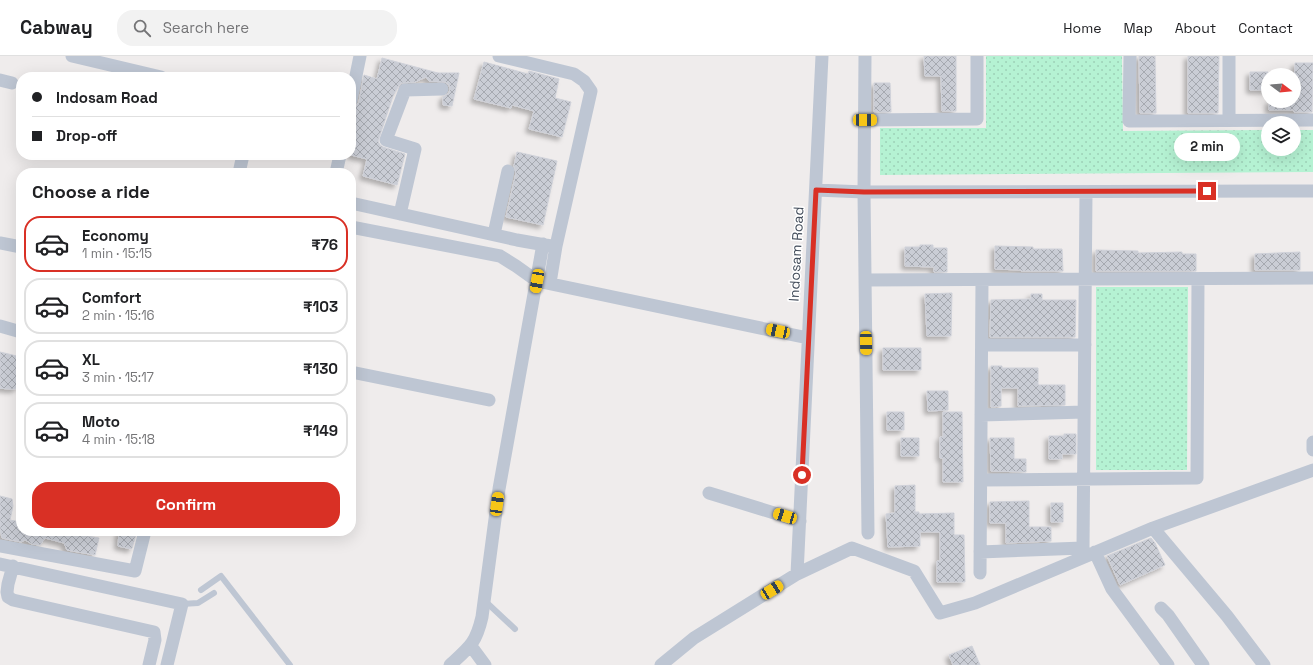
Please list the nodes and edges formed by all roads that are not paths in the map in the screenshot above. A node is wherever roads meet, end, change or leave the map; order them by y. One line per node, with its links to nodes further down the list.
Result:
1 (72, 56): 9 (street)
2 (360, 56): 10 (street)
3 (499, 56): 27 (street)
4 (822, 56): 16 (street, Indosam Road)
5 (865, 56): 12 (street)
6 (977, 56): 12 (street)
7 (1130, 56): 13 (street)
8 (1229, 56): 13 (street)
9 (140, 72)
10 (356, 76)
11 (442, 89): 21 (street)
12 (865, 120): 18 (street)
13 (1229, 120): 14 (street)
14 (1313, 120)
15 (508, 171): 23 (street)
16 (816, 190): 18 (street); 37 (street, Indosam Road)
17 (1313, 191): 19 (street)
18 (864, 192): 19 (street); 31 (street)
19 (1086, 192): 29 (street)
20 (356, 204): 21 (street)
21 (400, 214): 23 (street)
22 (356, 228): 33 (street)
23 (494, 234): 25 (street)
24 (0, 243): 26 (street)
25 (543, 244): 27 (street); 33 (street)
26 (16, 246)
27 (556, 246): 34 (street)
28 (1313, 278): 30 (street)
29 (1085, 279): 30 (street); 32 (street); 39 (street)
30 (1198, 279): 47 (street)
31 (865, 280): 32 (street); 52 (street)
32 (982, 280): 38 (street)
33 (537, 281): 34 (street); 62 (street)
34 (550, 283): 37 (street)
35 (0, 326): 36 (street)
36 (16, 331)
37 (808, 338): 50 (street, Indosam Road)
38 (982, 345): 39 (street); 43 (street)
39 (1085, 345): 42 (street)
40 (356, 373): 41 (street)
41 (489, 400)
42 (1084, 412): 43 (street); 47 (street)
43 (981, 415): 48 (street)
44 (1313, 442): 45 (street)
45 (1313, 450)
46 (1313, 470): 51 (street)
47 (1084, 479): 48 (street); 55 (street)
48 (981, 480): 55 (street)
49 (709, 493): 50 (street)
50 (800, 521): 59 (street, Indosam Road)
51 (1153, 528): 56 (street); 75 (street)
52 (868, 532)
53 (144, 536): 54 (street)
54 (0, 546)
55 (980, 552): 58 (street)
56 (1095, 552): 59 (street); 73 (street)
57 (6, 565): 63 (street); 67 (street)
58 (980, 573)
59 (797, 574): 72 (street)
60 (202, 590): 69 (lane)
61 (214, 593): 63 (lane)
62 (484, 600): 65 (lane); 66 (street)
63 (182, 604): 68 (street)
64 (1161, 608): 74 (street)
65 (515, 629)
66 (471, 646): 70 (street); 71 (street)
67 (148, 665)
68 (167, 665)
69 (290, 665)
70 (450, 665)
71 (485, 665)
72 (661, 665)
73 (1168, 665)
74 (1203, 665)
75 (1264, 665)

